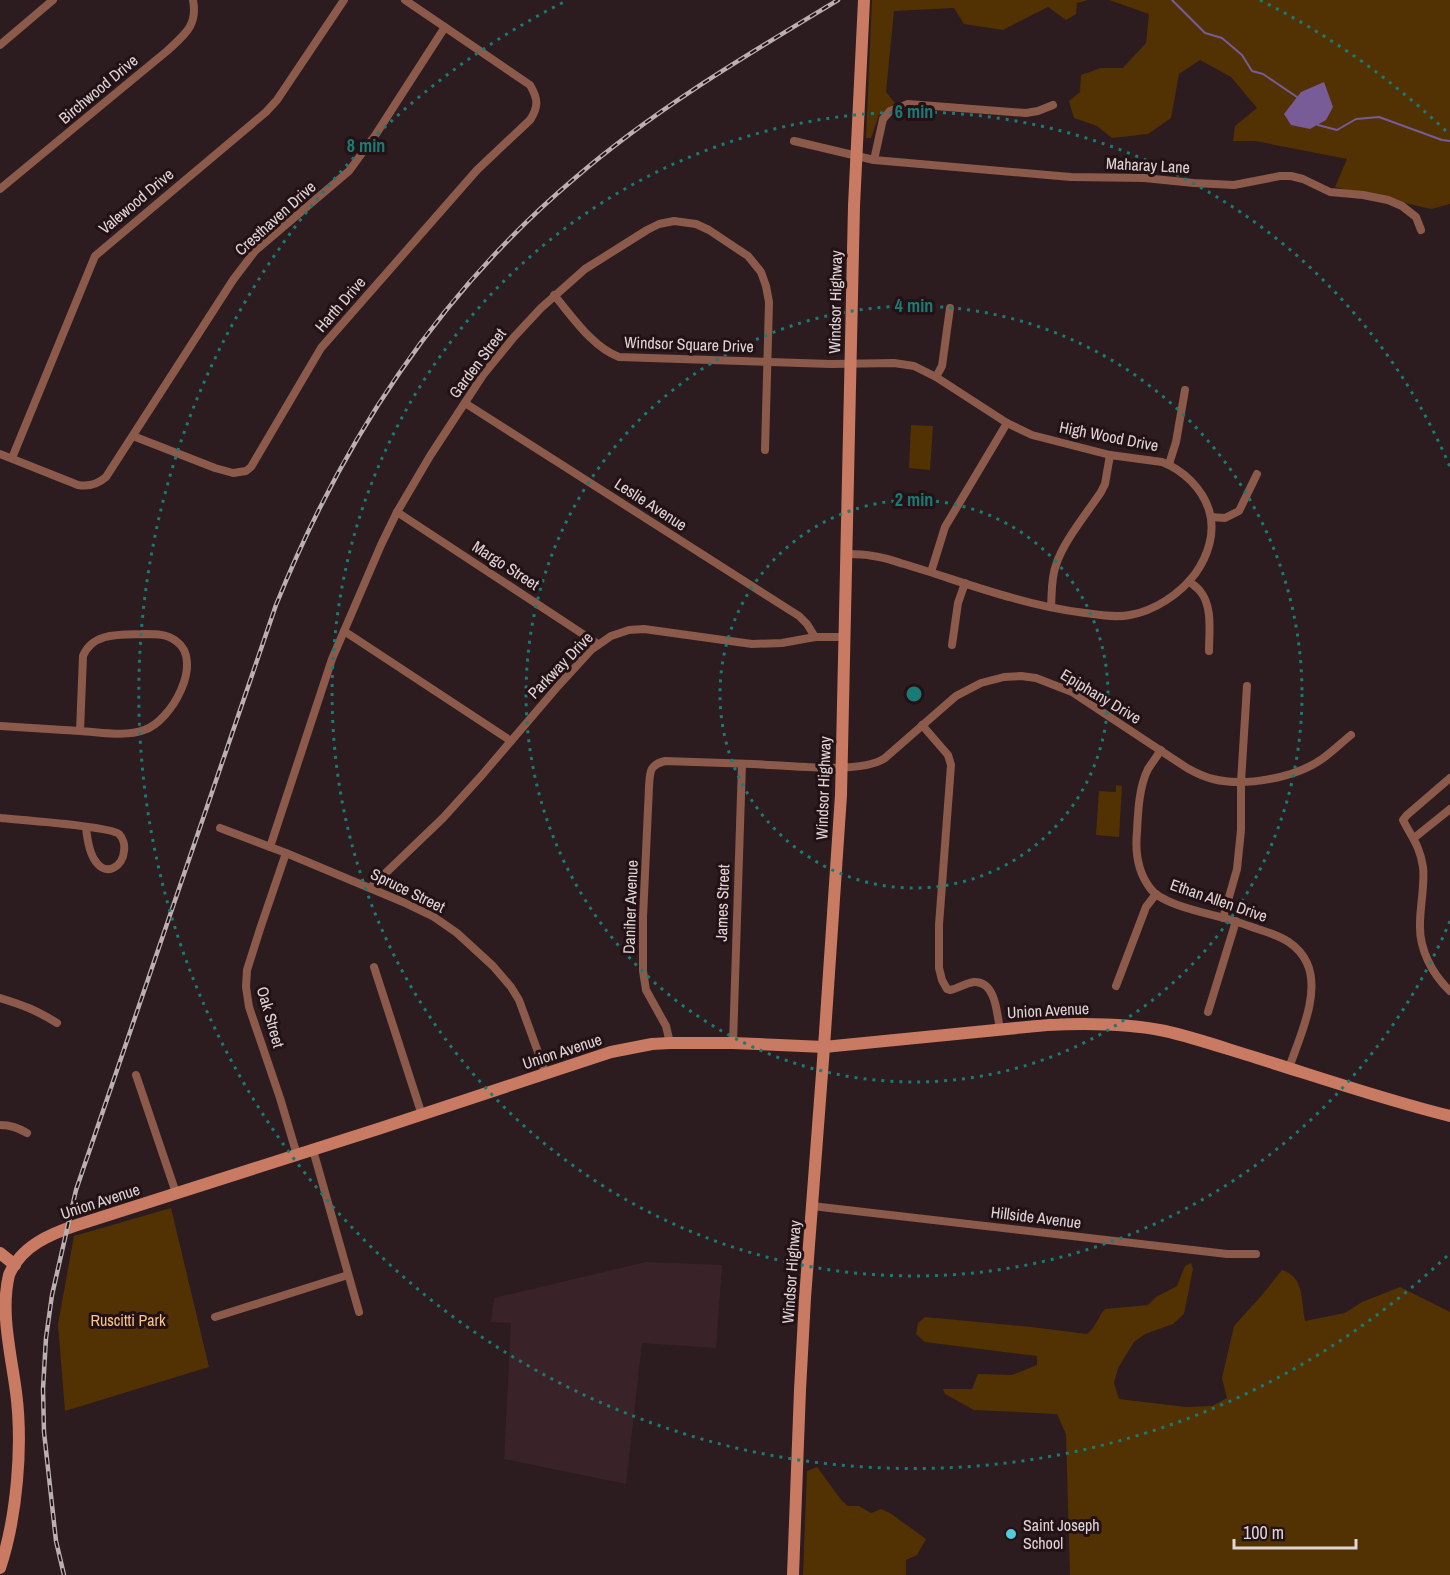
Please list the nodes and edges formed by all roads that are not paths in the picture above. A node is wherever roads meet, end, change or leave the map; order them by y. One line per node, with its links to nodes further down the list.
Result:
1 (53, 0): 7 (street)
2 (193, 0): 12 (street, Birchwood Drive)
3 (344, 0): 26 (street, Valewood Drive)
4 (405, 0): 6 (street, Harth Drive)
5 (864, 0): 10 (street, Windsor Highway)
6 (445, 27): 22 (street, Cresthaven Drive); 22 (street, Harth Drive)
7 (0, 45)
8 (1053, 105): 11 (street)
9 (794, 141): 10 (street, Maharay Lane)
10 (855, 157): 11 (street, Maharay Lane); 17 (street, Windsor Highway)
11 (874, 160): 13 (street, Maharay Lane)
12 (0, 189)
13 (1421, 230)
14 (554, 295): 16 (street, Windsor Square Drive); 16 (street, Garden Street); 20 (street, Garden Street)
15 (950, 308): 18 (street)
16 (767, 362): 17 (street, Windsor Square Drive); 23 (street, Garden Street)
17 (850, 364): 18 (street, High Wood Drive); 31 (street, Windsor Highway)
18 (936, 376): 21 (street, High Wood Drive)
19 (1185, 390): 27 (street)
20 (465, 403): 29 (street, Garden Street); 37 (street, Leslie Avenue)
21 (1007, 423): 25 (street, High Wood Drive); 32 (street)
22 (133, 436): 26 (street)
23 (765, 450)
24 (0, 454): 26 (street)
25 (1110, 455): 27 (street, High Wood Drive); 35 (street)
26 (16, 460)
27 (1169, 464): 30 (street, High Wood Drive)
28 (1257, 474): 30 (street)
29 (397, 512): 36 (street, Garden Street); 39 (street, Margo Street)
30 (1211, 517): 33 (street)
31 (846, 554): 32 (street); 38 (street, Windsor Highway)
32 (931, 572): 34 (street)
33 (1189, 582): 35 (street); 41 (street)
34 (965, 583): 35 (street); 40 (street)
35 (1051, 607)
36 (344, 631): 47 (street); 59 (street, Garden Street)
37 (815, 637): 38 (street, Parkway Drive); 39 (street, Parkway Drive)
38 (844, 637): 51 (street, Windsor Highway)
39 (598, 644): 47 (street, Parkway Drive)
40 (952, 645)
41 (1209, 651)
42 (1247, 686): 53 (street)
43 (922, 725): 48 (street, Epiphany Drive); 51 (street, Epiphany Drive); 71 (street)
44 (0, 726): 45 (street)
45 (80, 731): 45 (street)
46 (1351, 735): 53 (street, Epiphany Drive)
47 (511, 741): 61 (street, Parkway Drive)
48 (1161, 750): 53 (street, Epiphany Drive); 62 (street, Ethan Allen Drive)
49 (742, 764): 50 (street, Epiphany Drive); 51 (street, Epiphany Drive); 73 (street, James Street)
50 (652, 767): 72 (street, Daniher Avenue)
51 (841, 768): 74 (street, Windsor Highway)
52 (1450, 778): 58 (street)
53 (1242, 782): 63 (street)
54 (1450, 809): 58 (street)
55 (0, 818): 56 (street)
56 (86, 827): 56 (street)
57 (220, 828): 59 (street, Spruce Street)
58 (1414, 838): 67 (street)
59 (270, 847): 60 (street, Spruce Street)
60 (286, 853): 61 (street, Spruce Street); 83 (street, Oak Street)
61 (370, 888): 76 (street, Spruce Street)
62 (1156, 894): 63 (street, Ethan Allen Drive); 66 (street)
63 (1223, 918): 64 (street, Ethan Allen Drive)
64 (1236, 921): 69 (street); 75 (street, Ethan Allen Drive)
65 (374, 967): 78 (street)
66 (1116, 986)
67 (1450, 991)
68 (0, 998): 70 (street)
69 (1208, 1012)
70 (57, 1023)
71 (1000, 1030): 74 (street, Union Avenue); 75 (street, Union Avenue)
72 (670, 1043): 73 (street, Union Avenue); 76 (street, Union Avenue)
73 (733, 1043): 74 (street, Union Avenue)
74 (824, 1047): 85 (street, Windsor Highway)
75 (1288, 1068): 79 (street, Union Avenue)
76 (546, 1074): 78 (street, Union Avenue)
77 (136, 1075): 84 (street)
78 (422, 1114): 82 (street, Union Avenue)
79 (1450, 1116)
80 (0, 1125): 81 (street)
81 (27, 1133)
82 (313, 1150): 83 (street, Union Avenue); 89 (street)
83 (297, 1155): 84 (street, Union Avenue)
84 (176, 1193): 88 (street, Union Avenue)
85 (812, 1206): 87 (street, Hillside Avenue); 93 (street, Windsor Highway)
86 (0, 1253): 88 (street)
87 (1256, 1254)
88 (15, 1265): 92 (street, Union Avenue)
89 (348, 1275): 90 (street); 91 (street)
90 (359, 1312)
91 (215, 1317)
92 (0, 1568)
93 (793, 1575)

